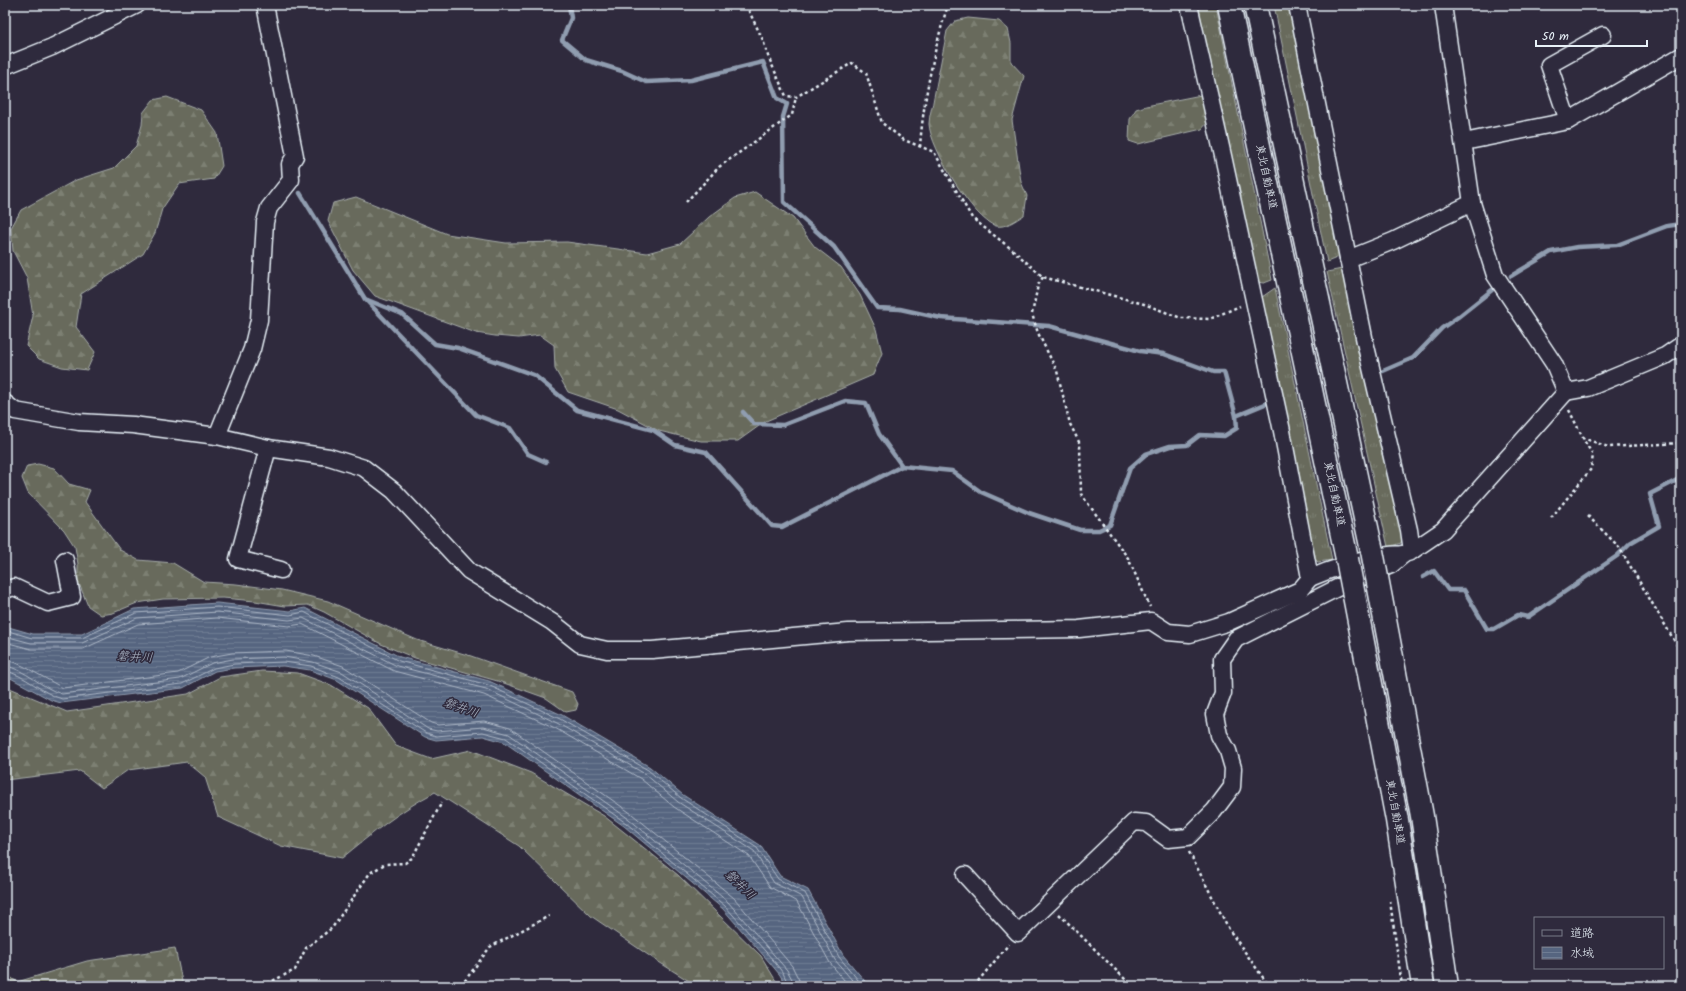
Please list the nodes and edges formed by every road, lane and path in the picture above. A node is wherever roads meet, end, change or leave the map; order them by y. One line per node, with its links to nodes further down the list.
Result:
1 (137, 5): 12 (street)
2 (264, 5): 25 (street)
3 (746, 5): 13 (path)
4 (948, 5): 16 (path)
5 (1189, 5): 21 (street)
6 (1229, 5): 51 (highway, 東北自動車道, bridge)
7 (1255, 5): 52 (highway, bridge)
8 (1297, 5): 19 (street)
9 (1443, 5): 15 (street)
10 (1603, 35): 14 (street)
11 (1681, 56): 14 (street)
12 (5, 66)
13 (796, 97): 16 (path); 17 (path)
14 (1568, 121): 15 (street)
15 (1464, 142): 18 (street)
16 (920, 147): 20 (path)
17 (686, 202)
18 (1472, 203): 19 (street); 23 (street)
19 (1348, 258): 31 (street)
20 (1043, 277): 21 (path); 36 (path)
21 (1253, 300): 34 (street)
22 (1681, 345): 23 (street)
23 (1564, 394): 26 (path); 31 (street)
24 (5, 403): 25 (street)
25 (217, 436): 28 (street)
26 (1583, 438): 27 (path); 30 (path)
27 (1681, 443)
28 (268, 448): 33 (street); 36 (street)
29 (1588, 516): 37 (path)
30 (1551, 518)
31 (1407, 553): 34 (street); 39 (street)
32 (65, 560): 35 (street)
33 (281, 570)
34 (1310, 578): 36 (street)
35 (5, 590)
36 (1151, 621)
37 (1681, 652)
38 (442, 802): 45 (path)
39 (1181, 837): 42 (street); 49 (path)
40 (964, 875): 44 (street)
41 (1388, 893): 50 (path)
42 (1049, 904): 44 (street); 48 (path)
43 (549, 916): 46 (path)
44 (1018, 932): 47 (path)
45 (262, 986)
46 (461, 986)
47 (974, 986)
48 (1132, 986)
49 (1269, 986)
50 (1402, 986)
51 (1423, 986)
52 (1447, 986)

